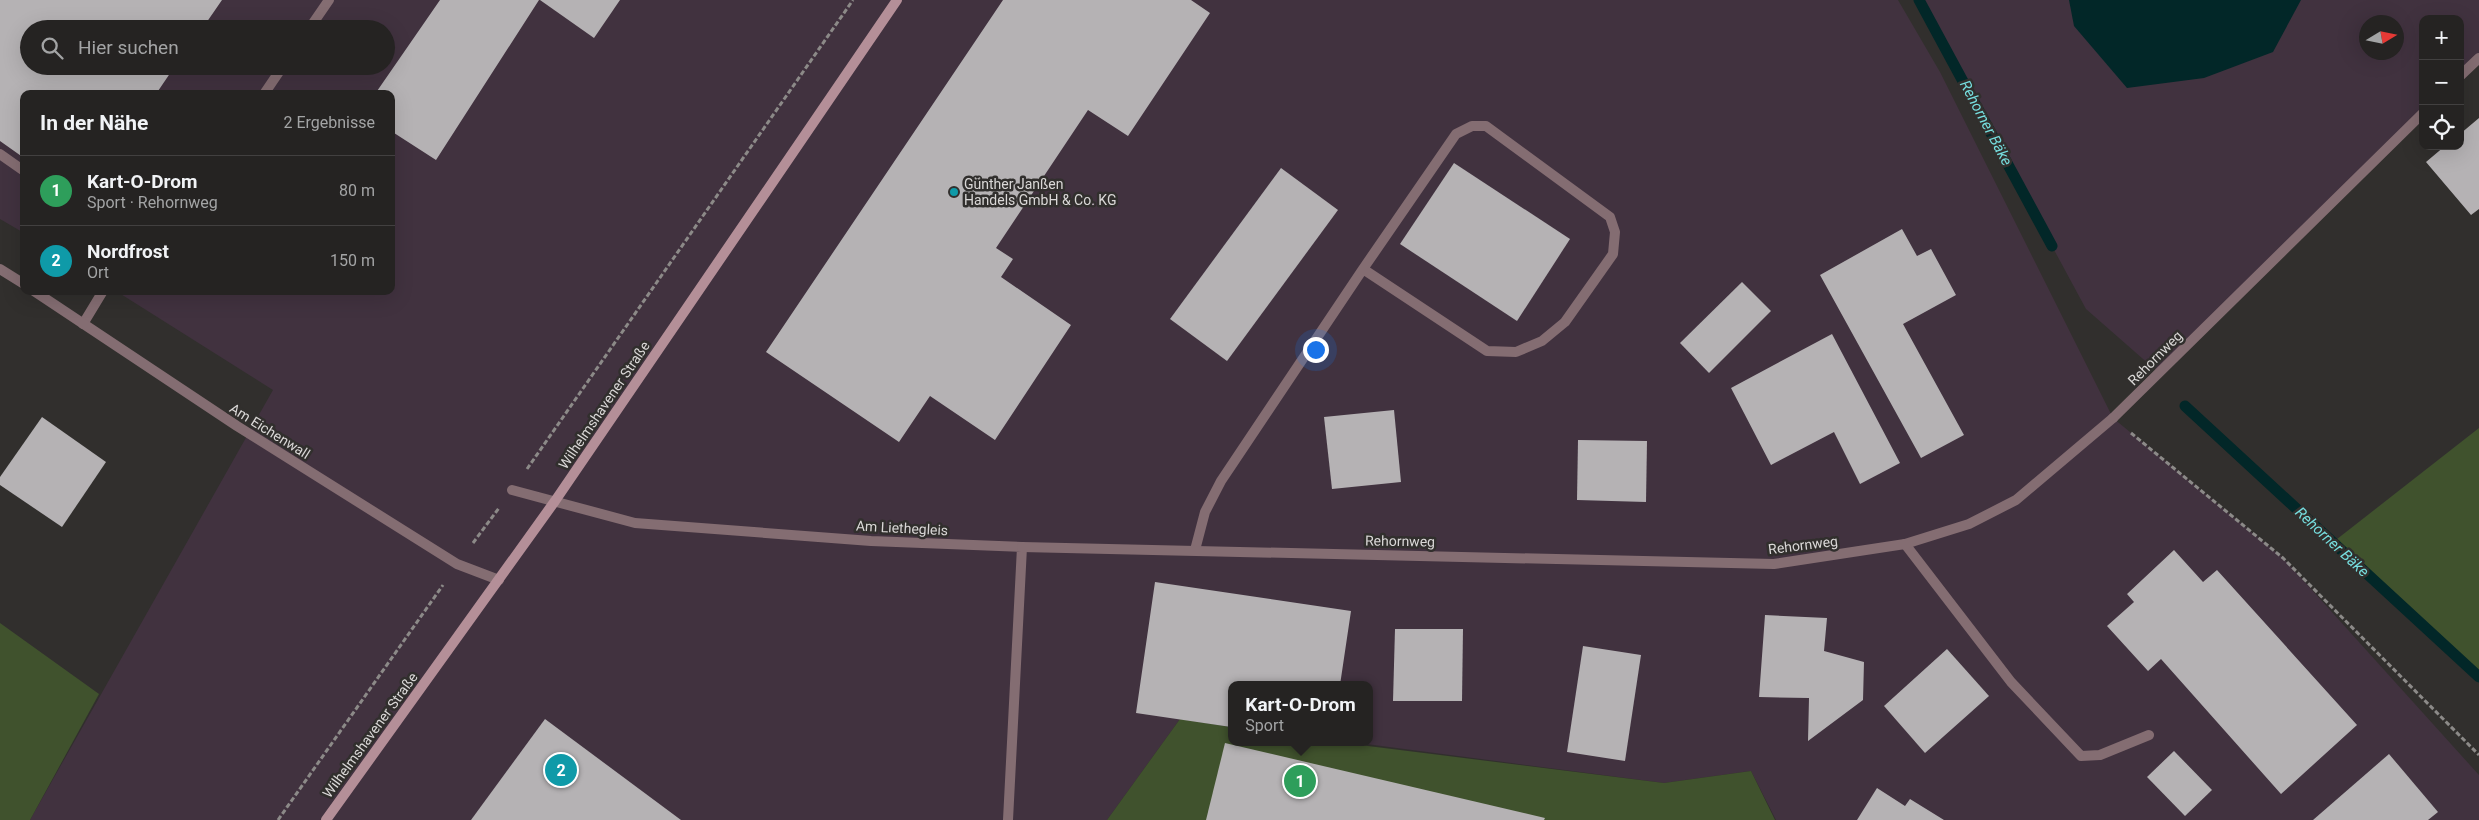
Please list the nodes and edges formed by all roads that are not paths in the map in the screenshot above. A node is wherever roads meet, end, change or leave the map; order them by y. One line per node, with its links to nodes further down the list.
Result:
1 (329, 0): 3 (street)
2 (897, 0): 18 (street, Wilhelmshavener Straße)
3 (315, 20)
4 (2479, 58): 5 (street)
5 (2464, 72)
6 (277, 75): 7 (street)
7 (267, 90)
8 (2419, 117): 19 (street, Rehornweg)
9 (0, 154): 10 (street)
10 (20, 168)
11 (0, 269): 13 (street)
12 (1363, 269): 12 (street); 21 (street)
13 (20, 282)
14 (40, 295): 16 (street, Am Eichenwall)
15 (101, 295): 16 (street)
16 (83, 324): 22 (street, Am Eichenwall)
17 (512, 490): 18 (street, Am Liethegleis)
18 (554, 501): 20 (street, Am Liethegleis); 22 (street, Wilhelmshavener Straße)
19 (1905, 544): 21 (street, Rehornweg); 23 (street)
20 (1022, 547): 21 (street, Rehornweg); 25 (street)
21 (1195, 550)
22 (499, 580): 24 (street, Wilhelmshavener Straße)
23 (2149, 734)
24 (326, 820)
25 (1008, 820)

